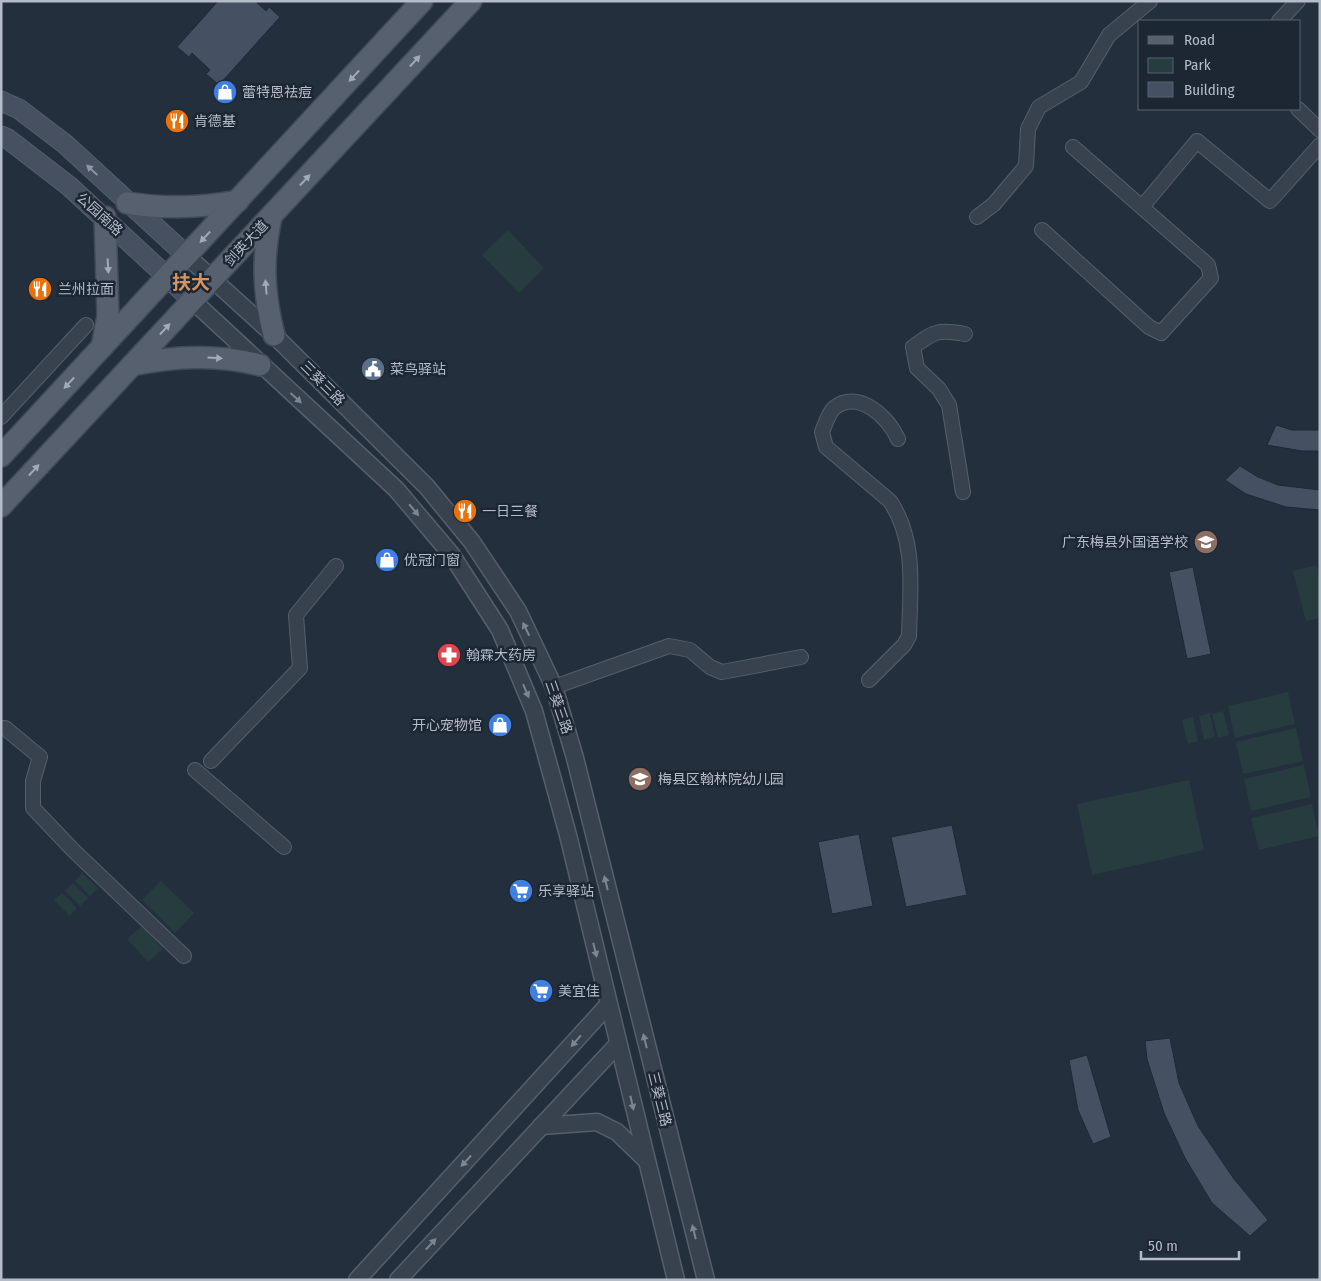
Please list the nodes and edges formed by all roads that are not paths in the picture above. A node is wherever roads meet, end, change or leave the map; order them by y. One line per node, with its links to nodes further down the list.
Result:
1 (422, 1): 12 (main road, one-way to 12)
2 (471, 1): 15 (main road, 剑英大道, one-way to 2)
3 (1150, 1): 17 (street)
4 (1298, 1): 5 (street)
5 (1280, 20)
6 (1, 101): 13 (main road, 公园南路, one-way to 6)
7 (1299, 110): 8 (street)
8 (1320, 130)
9 (1, 136): 16 (main road, 公园南路)
10 (1320, 145): 14 (street)
11 (1073, 147): 14 (street)
12 (238, 201): 13 (main road); 19 (main road, one-way to 19)
13 (127, 203): 19 (main road, 公园南路)
14 (1142, 207): 18 (street)
15 (272, 216): 21 (main road, 剑英大道); 25 (main road, one-way to 15)
16 (105, 217): 20 (main road, 公园南路); 26 (main road, one-way to 26)
17 (977, 217)
18 (1042, 230)
19 (187, 256): 20 (main road); 21 (street, 三葵三路)
20 (168, 277): 22 (main road, 公园南路); 26 (main road)
21 (212, 279): 22 (main road, 剑英大道); 25 (street, 三葵三路)
22 (192, 300): 27 (main road, 剑英大道, one-way to 22); 28 (street, 三葵三路)
23 (86, 325): 29 (street)
24 (965, 334): 32 (street)
25 (274, 335): 37 (street, 三葵三路, one-way to 25)
26 (102, 347): 31 (main road, one-way to 31)
27 (132, 365): 28 (main road, one-way to 28); 33 (main road, 剑英大道, one-way to 27)
28 (260, 365): 43 (street, 三葵三路, one-way to 43)
29 (1, 417)
30 (898, 439): 36 (street)
31 (1, 456)
32 (963, 492)
33 (1, 506)
34 (336, 566): 39 (street)
35 (801, 656): 37 (street)
36 (869, 680)
37 (554, 687): 50 (street, 三葵三路, one-way to 37)
38 (5, 728): 42 (street)
39 (211, 761)
40 (195, 770): 41 (street)
41 (284, 847)
42 (184, 956)
43 (608, 1005): 44 (street, 三葵三路); 47 (street, one-way to 47)
44 (618, 1044): 45 (street); 46 (street, 三葵三路, one-way to 46)
45 (541, 1126): 46 (street); 48 (street, one-way to 45)
46 (645, 1159): 49 (street, 三葵三路)
47 (357, 1280)
48 (398, 1280)
49 (676, 1280)
50 (706, 1280)

